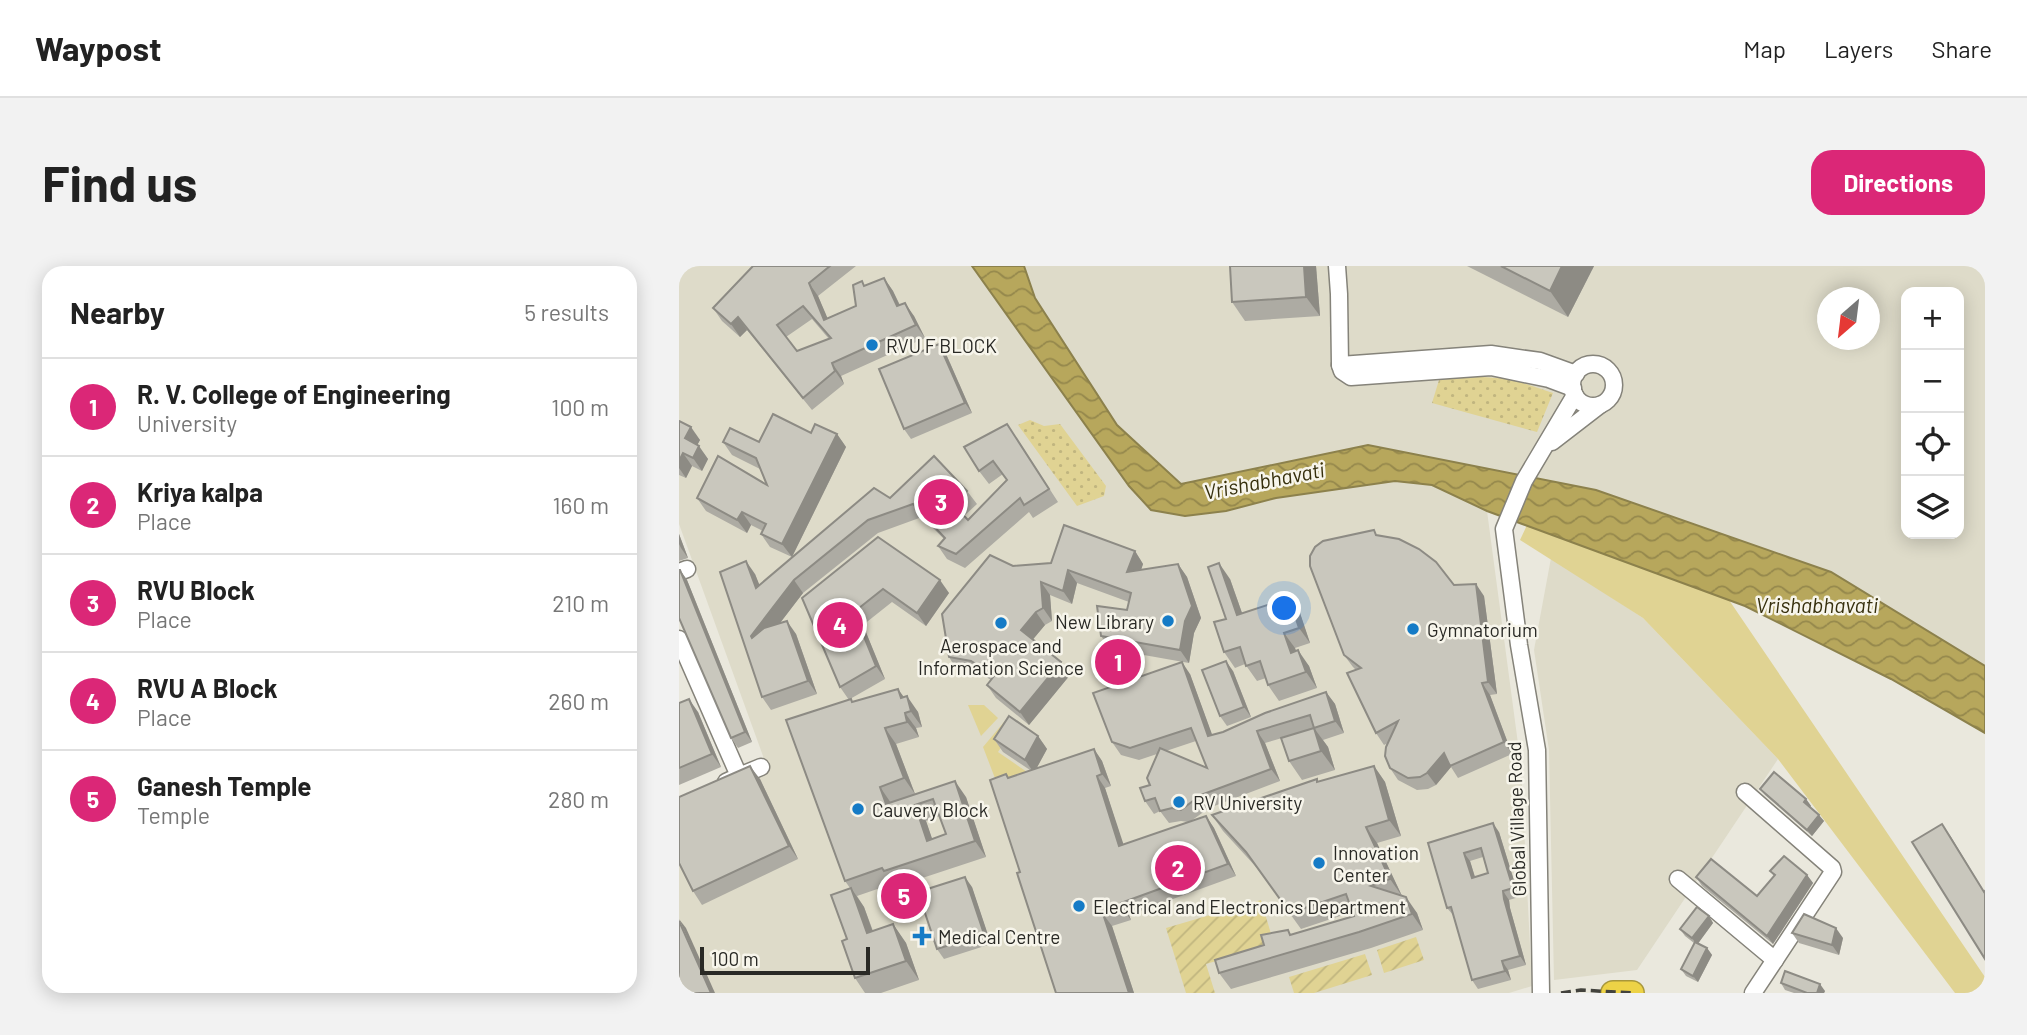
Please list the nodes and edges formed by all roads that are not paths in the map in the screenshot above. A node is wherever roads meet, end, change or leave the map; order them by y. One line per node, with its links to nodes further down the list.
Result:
1 (1337, 266): 2 (street)
2 (1575, 386): 3 (street); 3 (street); 4 (street, Global Village Road)
3 (1600, 405): 4 (street, Global Village Road)
4 (1547, 446): 12 (street, Global Village Road)
5 (679, 639): 7 (street)
6 (761, 767): 7 (street)
7 (739, 776): 8 (street)
8 (715, 787)
9 (1745, 792): 11 (street)
10 (1678, 879): 11 (street)
11 (1775, 960): 15 (street)
12 (1541, 993)
13 (1613, 993): 14 (highway)
14 (1632, 993)
15 (1753, 993)

